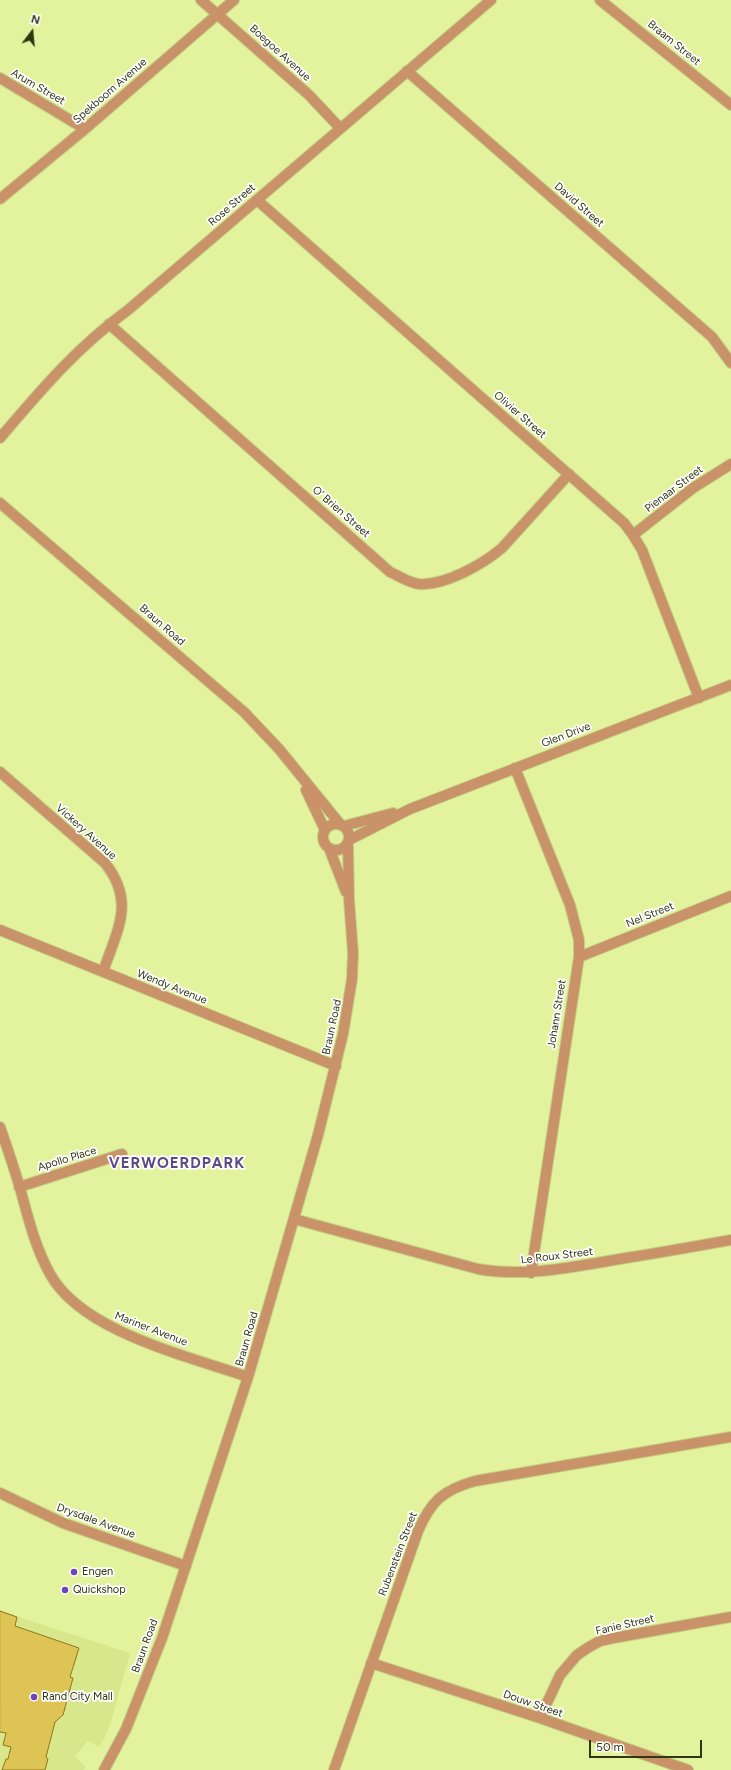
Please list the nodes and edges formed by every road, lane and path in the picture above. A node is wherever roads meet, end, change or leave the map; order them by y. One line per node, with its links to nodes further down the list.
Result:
1 (201, 0): 5 (street, Boegoe Avenue)
2 (234, 0): 5 (street, Spekboom Avenue)
3 (491, 0): 6 (street, Rose Street)
4 (600, 0): 8 (street, Braam Street)
5 (217, 14): 9 (street, Spekboom Avenue); 10 (street, Boegoe Avenue)
6 (407, 71): 10 (street, Rose Street); 14 (street, David Street)
7 (0, 78): 9 (street, Arum Street)
8 (731, 105)
9 (85, 128): 11 (street, Spekboom Avenue)
10 (340, 128): 12 (street, Rose Street)
11 (0, 199)
12 (257, 200): 13 (street, Rose Street); 17 (street, Olivier Street)
13 (108, 324): 15 (street, Rose Street); 17 (street, O' Brien Street)
14 (731, 363)
15 (0, 438)
16 (731, 464): 19 (street, Pienaar Street)
17 (568, 474): 19 (street, Olivier Street)
18 (0, 502): 24 (street, Braun Road)
19 (634, 535): 21 (street, Olivier Street)
20 (731, 685): 21 (street, Glen Drive)
21 (699, 698): 22 (street, Glen Drive)
22 (515, 768): 25 (street, Glen Drive); 33 (street, Johann Street)
23 (0, 772): 34 (street, Vickery Avenue)
24 (299, 776): 26 (street, Braun Road); 27 (street, Braun Road)
25 (410, 809): 26 (street, Glen Drive); 28 (street, Glen Drive)
26 (342, 825): 27 (street); 28 (street)
27 (325, 830): 29 (street)
28 (348, 842): 29 (street); 31 (street, Braun Road)
29 (329, 848): 31 (street, Braun Road)
30 (731, 896): 33 (street, Nel Street)
31 (349, 899): 35 (street, Braun Road)
32 (0, 930): 34 (street, Wendy Avenue)
33 (579, 957): 41 (street, Johann Street)
34 (103, 972): 35 (street, Wendy Avenue)
35 (336, 1066): 39 (street, Braun Road)
36 (0, 1127): 38 (street, Mariner Avenue)
37 (122, 1154): 38 (street, Apollo Place)
38 (19, 1187): 42 (street, Mariner Avenue)
39 (294, 1219): 41 (street, Le Roux Street); 42 (street, Braun Road)
40 (731, 1240): 41 (street, Le Roux Street)
41 (531, 1273)
42 (248, 1377): 45 (street, Braun Road)
43 (731, 1436): 47 (street, Rubenstein Street)
44 (0, 1493): 45 (street, Drysdale Avenue)
45 (186, 1566): 49 (street, Braun Road)
46 (731, 1617): 48 (street, Fanie Street)
47 (371, 1663): 48 (street, Douw Street); 50 (street, Rubenstein Street)
48 (540, 1718): 51 (street, Douw Street)
49 (104, 1770)
50 (334, 1770)
51 (688, 1770)

